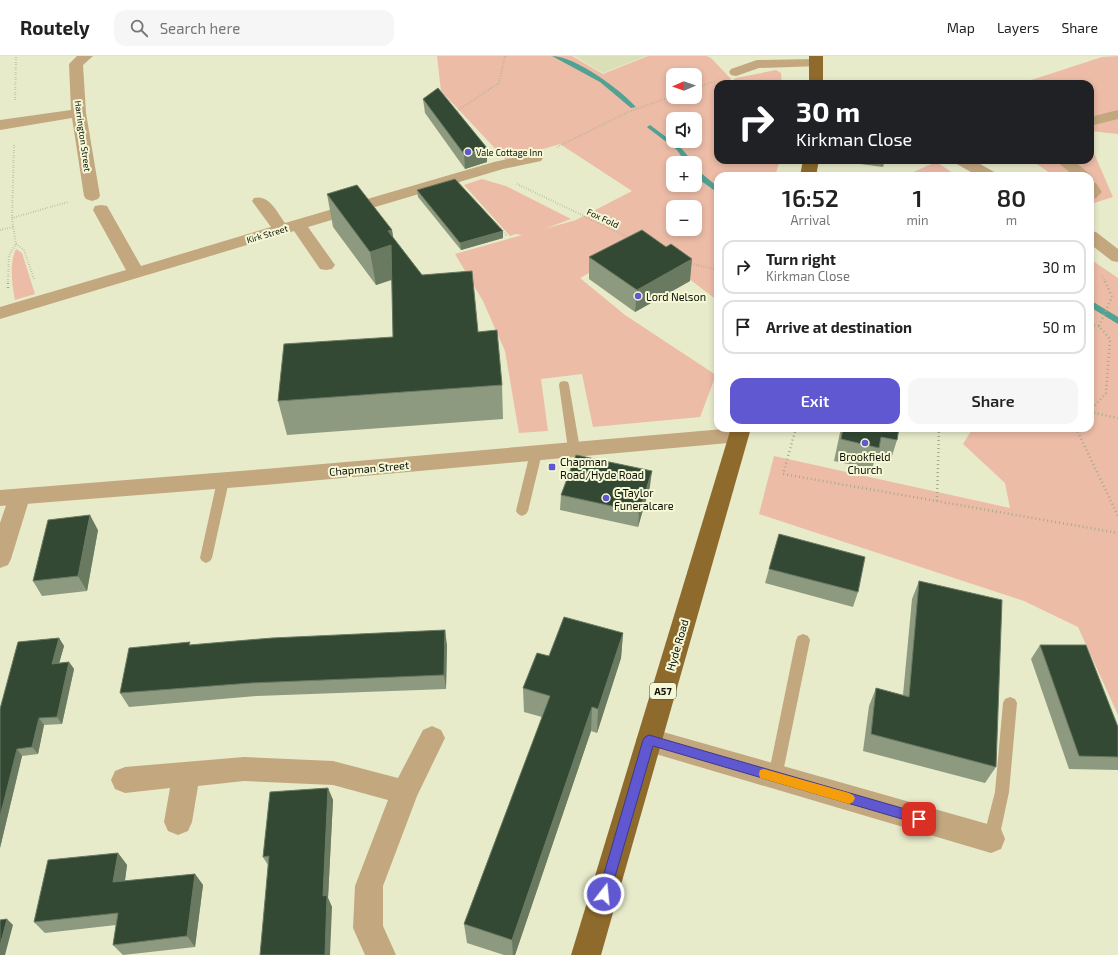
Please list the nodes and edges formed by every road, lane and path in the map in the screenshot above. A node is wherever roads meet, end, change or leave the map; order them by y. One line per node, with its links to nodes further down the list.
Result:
1 (16, 56): 12 (path)
2 (86, 56): 9 (street, Harrington Street)
3 (505, 56): 8 (path)
4 (815, 60): 5 (street); 6 (highway)
5 (736, 72)
6 (816, 80)
7 (666, 98): 13 (path)
8 (457, 111)
9 (79, 113): 12 (street); 19 (street, Harrington Street)
10 (1118, 114): 11 (street)
11 (1094, 121)
12 (7, 124): 22 (path)
13 (535, 158): 14 (street, Kirk Street)
14 (492, 163): 23 (street, Kirk Street); 30 (path, Fox Fold)
15 (969, 164): 17 (street)
16 (1068, 164): 18 (street)
17 (983, 172)
18 (1079, 172)
19 (92, 196): 22 (path)
20 (260, 201): 27 (street)
21 (101, 210): 36 (street)
22 (12, 218): 25 (path)
23 (298, 225): 27 (street, Kirk Street); 34 (street)
24 (497, 225): 28 (path)
25 (13, 227): 26 (path); 31 (path)
26 (0, 230)
27 (281, 230): 36 (street, Kirk Street)
28 (508, 236)
29 (1094, 239): 32 (street)
30 (634, 240)
31 (16, 244): 38 (path); 39 (path)
32 (1118, 257)
33 (684, 262): 35 (path)
34 (326, 265)
35 (714, 269)
36 (136, 273): 38 (street, Kirk Street)
37 (1112, 296): 41 (path)
38 (42, 301): 39 (street, Kirk Street)
39 (6, 311)
40 (1094, 325): 41 (path)
41 (1099, 326): 43 (path)
42 (564, 385): 50 (lane)
43 (1094, 406)
44 (1094, 412): 45 (path)
45 (1118, 418)
46 (740, 432): 50 (street, Chapman Street); 63 (highway, Hyde Road / A57)
47 (795, 432): 54 (path)
48 (939, 432): 54 (path)
49 (1078, 432): 56 (path)
50 (574, 449): 51 (street, Chapman Street)
51 (536, 452): 52 (street, Chapman Street); 55 (lane)
52 (223, 481): 53 (street, Chapman Street); 59 (lane)
53 (9, 498): 58 (street)
54 (937, 502): 57 (path)
55 (522, 510)
56 (1118, 516)
57 (1118, 533)
58 (0, 558)
59 (206, 558)
60 (803, 640): 65 (lane)
61 (1010, 703): 69 (lane)
62 (432, 738): 67 (street)
63 (649, 740): 65 (street); 71 (highway, Hyde Road / A57)
64 (186, 774): 66 (street); 67 (street); 68 (street)
65 (775, 777): 69 (street)
66 (125, 780)
67 (405, 792): 70 (street)
68 (178, 822)
69 (991, 839)
70 (380, 955)
71 (586, 955)

